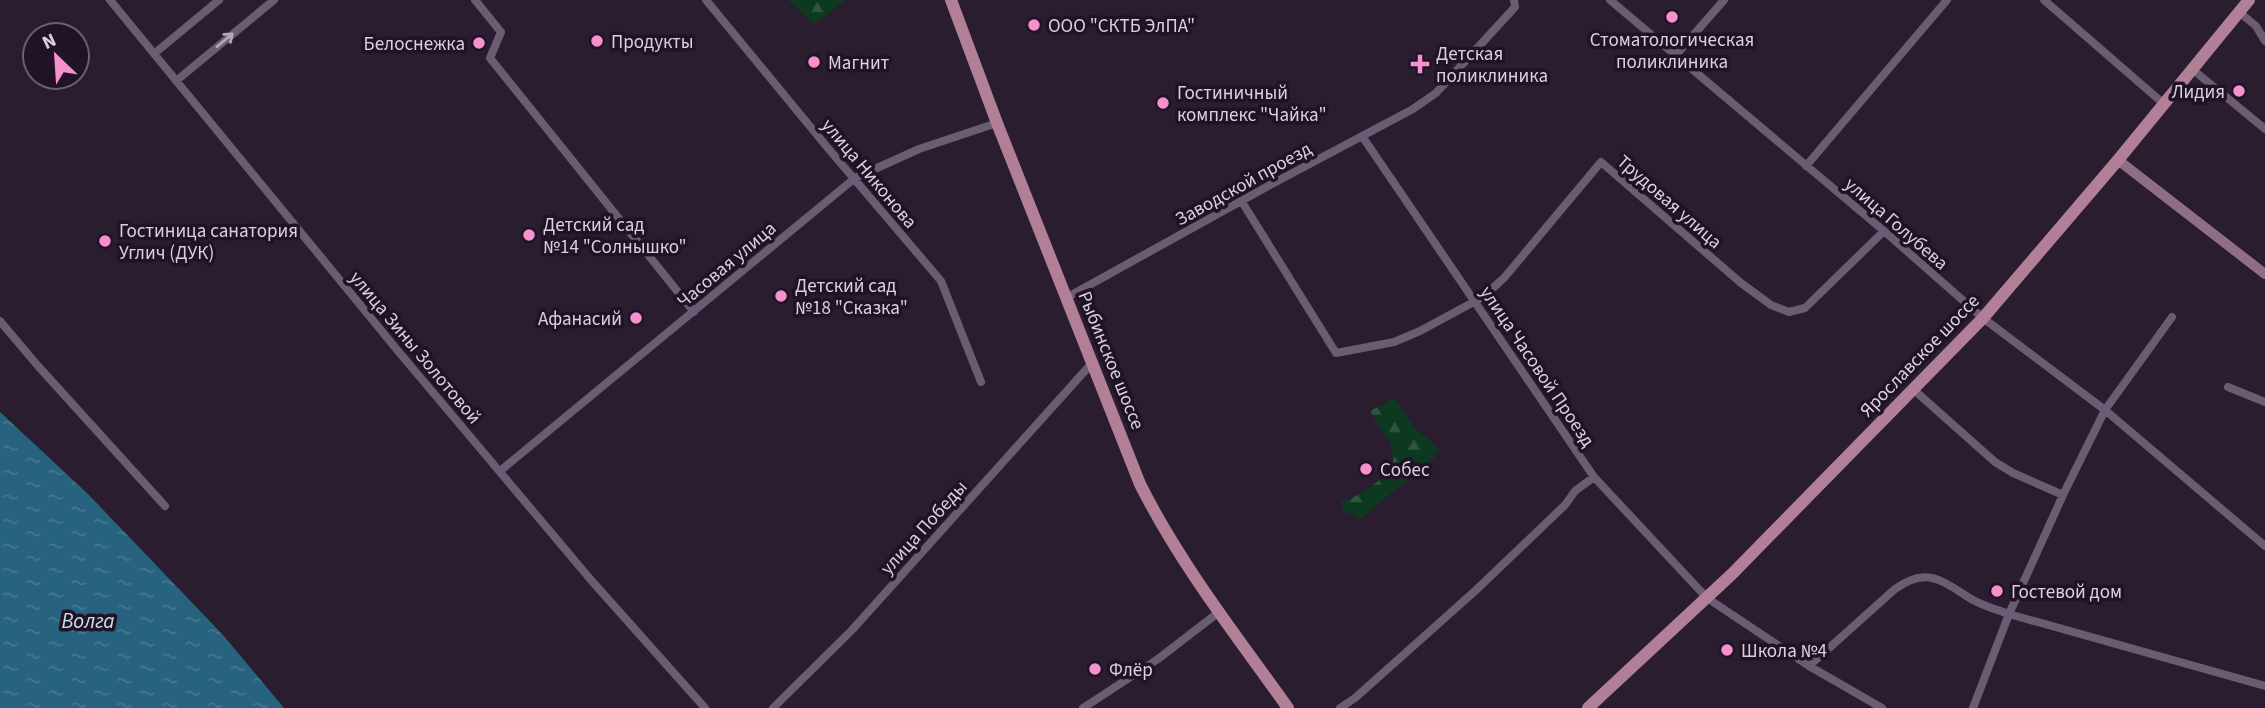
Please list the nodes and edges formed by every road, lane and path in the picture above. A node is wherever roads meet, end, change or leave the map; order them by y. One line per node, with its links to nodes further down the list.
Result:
1 (110, 0): 15 (street, улица Зины Золотовой)
2 (219, 0): 15 (street)
3 (274, 0): 18 (street, one-way to 3)
4 (475, 0): 31 (street)
5 (706, 0): 25 (street, улица Никонова)
6 (951, 0): 20 (main road, Рыбинское шоссе)
7 (1514, 0): 22 (street, Заводской проезд)
8 (1610, 0): 16 (street, улица Голубева)
9 (1724, 0): 16 (street)
10 (1947, 0): 24 (street)
11 (2044, 0): 19 (street)
12 (2249, 0): 13 (main road, Ярославское шоссе)
13 (2239, 12): 14 (street); 17 (main road, Ярославское шоссе)
14 (2265, 41)
15 (155, 53): 18 (street, улица Зины Золотовой)
16 (1675, 56): 24 (street, улица Голубева)
17 (2192, 69): 19 (main road, Ярославское шоссе); 21 (street)
18 (176, 81): 41 (street, улица Зины Золотовой)
19 (2164, 104): 23 (main road, Ярославское шоссе)
20 (997, 123): 25 (street, Часовая улица); 29 (main road, Рыбинское шоссе)
21 (2265, 129)
22 (1362, 136): 26 (street, Заводской проезд); 30 (street, улица Часовой Проезд)
23 (2118, 160): 28 (main road); 33 (main road, Ярославское шоссе)
24 (1806, 166): 27 (street, улица Голубева)
25 (855, 178): 31 (street, Часовая улица); 36 (street, улица Никонова)
26 (1242, 202): 29 (street, Заводской проезд); 30 (street, Трудовая улица)
27 (1884, 231): 30 (street, Трудовая улица); 33 (street, улица Голубева)
28 (2265, 274)
29 (1066, 299): 35 (main road, Рыбинское шоссе)
30 (1475, 302): 42 (street, улица Часовой Проезд)
31 (694, 312): 41 (street, Часовая улица)
32 (2172, 317): 40 (street)
33 (1983, 318): 38 (main road, Ярославское шоссе); 40 (street, улица Голубева)
34 (0, 321): 44 (street)
35 (1092, 363): 47 (main road, Рыбинское шоссе); 52 (street, улица Победы)
36 (981, 382)
37 (2228, 387): 39 (street)
38 (1914, 390): 43 (street); 46 (main road, Ярославское шоссе)
39 (2265, 402)
40 (2105, 410): 43 (street); 45 (street, улица Голубева)
41 (500, 471): 51 (street, улица Зины Золотовой)
42 (1594, 477): 46 (street, улица Часовой Проезд); 55 (street)
43 (2063, 495): 48 (street)
44 (165, 506)
45 (2265, 547)
46 (1707, 597): 49 (street, улица Часовой Проезд); 56 (main road, Ярославское шоссе)
47 (1219, 612): 53 (street); 54 (main road, Рыбинское шоссе)
48 (2009, 614): 49 (street); 50 (street); 58 (street)
49 (1810, 666): 57 (street, улица Часовой Проезд)
50 (2265, 687)
51 (705, 708)
52 (774, 708)
53 (1083, 708)
54 (1288, 708)
55 (1340, 708)
56 (1588, 708)
57 (1882, 708)
58 (1973, 708)

